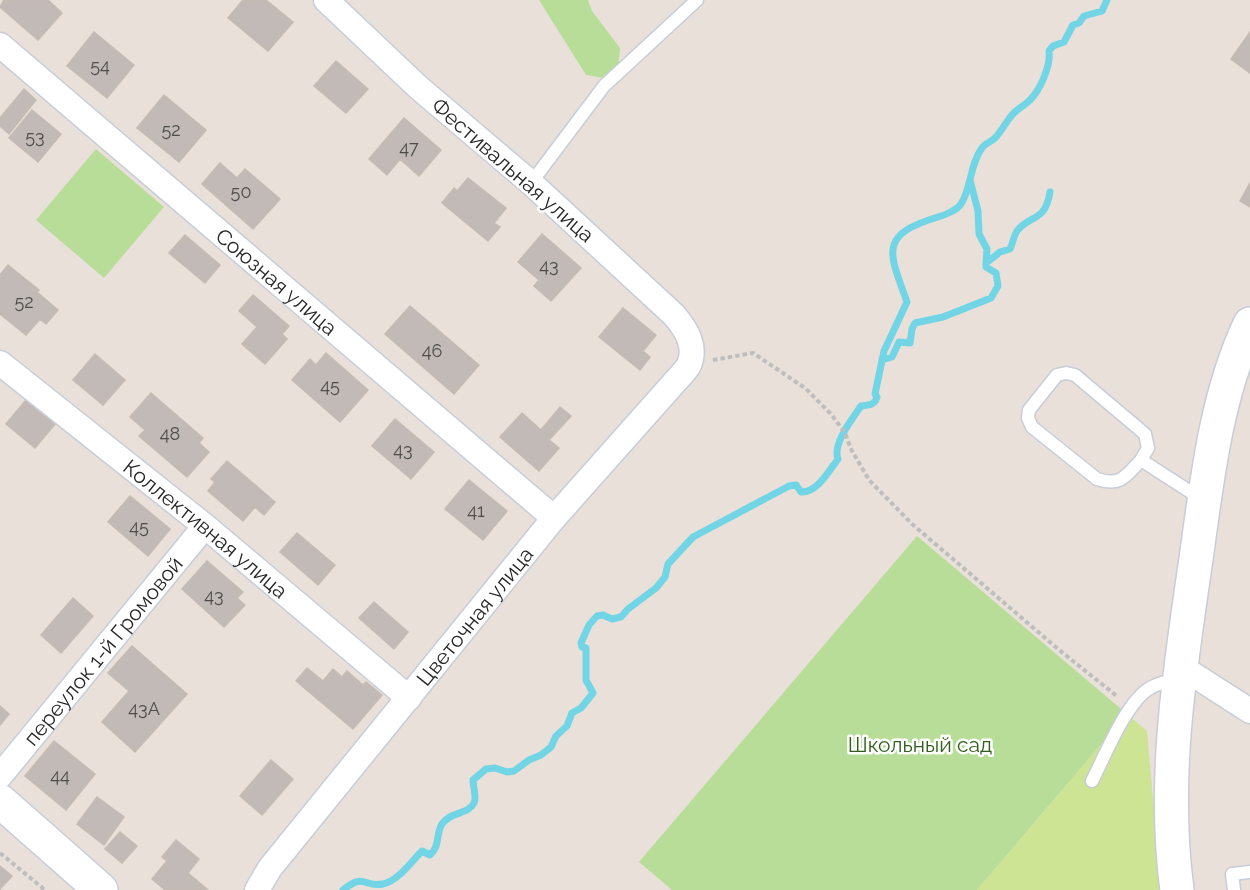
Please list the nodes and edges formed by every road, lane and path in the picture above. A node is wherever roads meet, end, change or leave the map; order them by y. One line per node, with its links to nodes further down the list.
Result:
1 (326, 0): 4 (street, Фестивальная улица)
2 (697, 0): 4 (lane)
3 (0, 45): 10 (street, Союзная улица)
4 (531, 183): 6 (street, Фестивальная улица)
5 (1250, 324): 9 (main road)
6 (690, 356): 10 (street, Цветочная улица); 14 (path)
7 (0, 363): 11 (street, Коллективная улица)
8 (1141, 460): 8 (lane); 9 (lane)
9 (1204, 501): 12 (main road)
10 (554, 518): 13 (street, Цветочная улица)
11 (205, 526): 13 (street, Коллективная улица); 16 (street, переулок 1-й Громовой)
12 (1179, 673): 14 (lane); 15 (street); 24 (main road)
13 (409, 698): 23 (street, Цветочная улица)
14 (1130, 707): 17 (lane)
15 (1250, 711)
16 (0, 776)
17 (1092, 781)
18 (0, 801): 22 (main road)
19 (0, 853): 21 (path)
20 (1250, 872): 25 (lane)
21 (45, 890)
22 (101, 890)
23 (257, 890)
24 (1177, 890)
25 (1234, 890)

